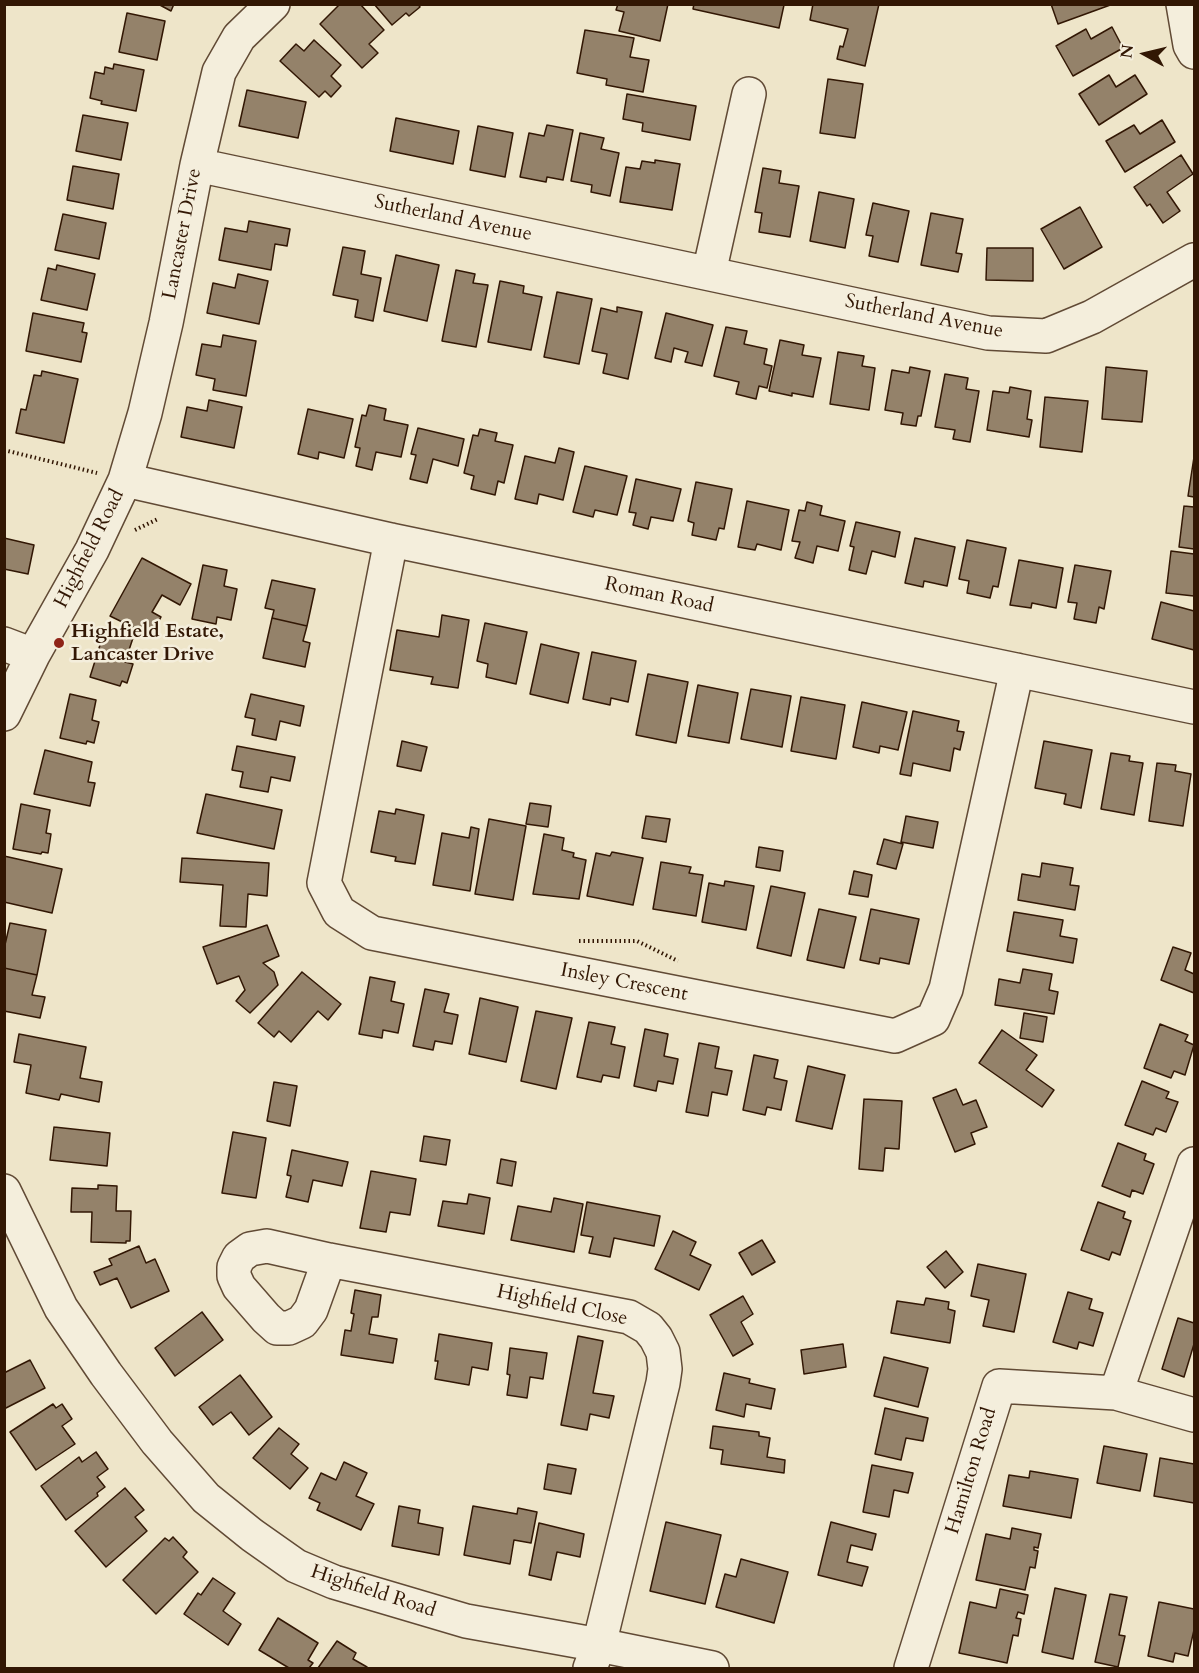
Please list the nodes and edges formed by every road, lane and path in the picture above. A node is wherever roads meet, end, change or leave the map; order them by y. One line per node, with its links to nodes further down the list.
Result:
1 (273, 4): 5 (street, Lancaster Drive)
2 (1183, 4): 3 (street)
3 (1194, 52)
4 (749, 94): 7 (street)
5 (197, 165): 7 (street, Sutherland Avenue); 9 (street, Lancaster Drive)
6 (1194, 260): 7 (street, Sutherland Avenue)
7 (709, 273)
8 (4, 450): 9 (path)
9 (125, 480): 12 (street, Roman Road); 13 (street, Highfield Road)
10 (165, 516): 11 (path)
11 (134, 531)
12 (391, 540): 14 (street, Roman Road); 14 (street, Insley Crescent)
13 (19, 650): 16 (street, Highfield Road)
14 (1017, 670): 15 (street, Roman Road)
15 (1194, 707)
16 (4, 714)
17 (1194, 1164): 20 (street)
18 (4, 1191): 22 (street, Highfield Road)
19 (329, 1260): 22 (street, Highfield Close)
20 (1116, 1393): 21 (street, Hamilton Road); 24 (street, Hamilton Road)
21 (1194, 1415)
22 (594, 1657): 23 (street, Highfield Road)
23 (712, 1668)
24 (911, 1668)

